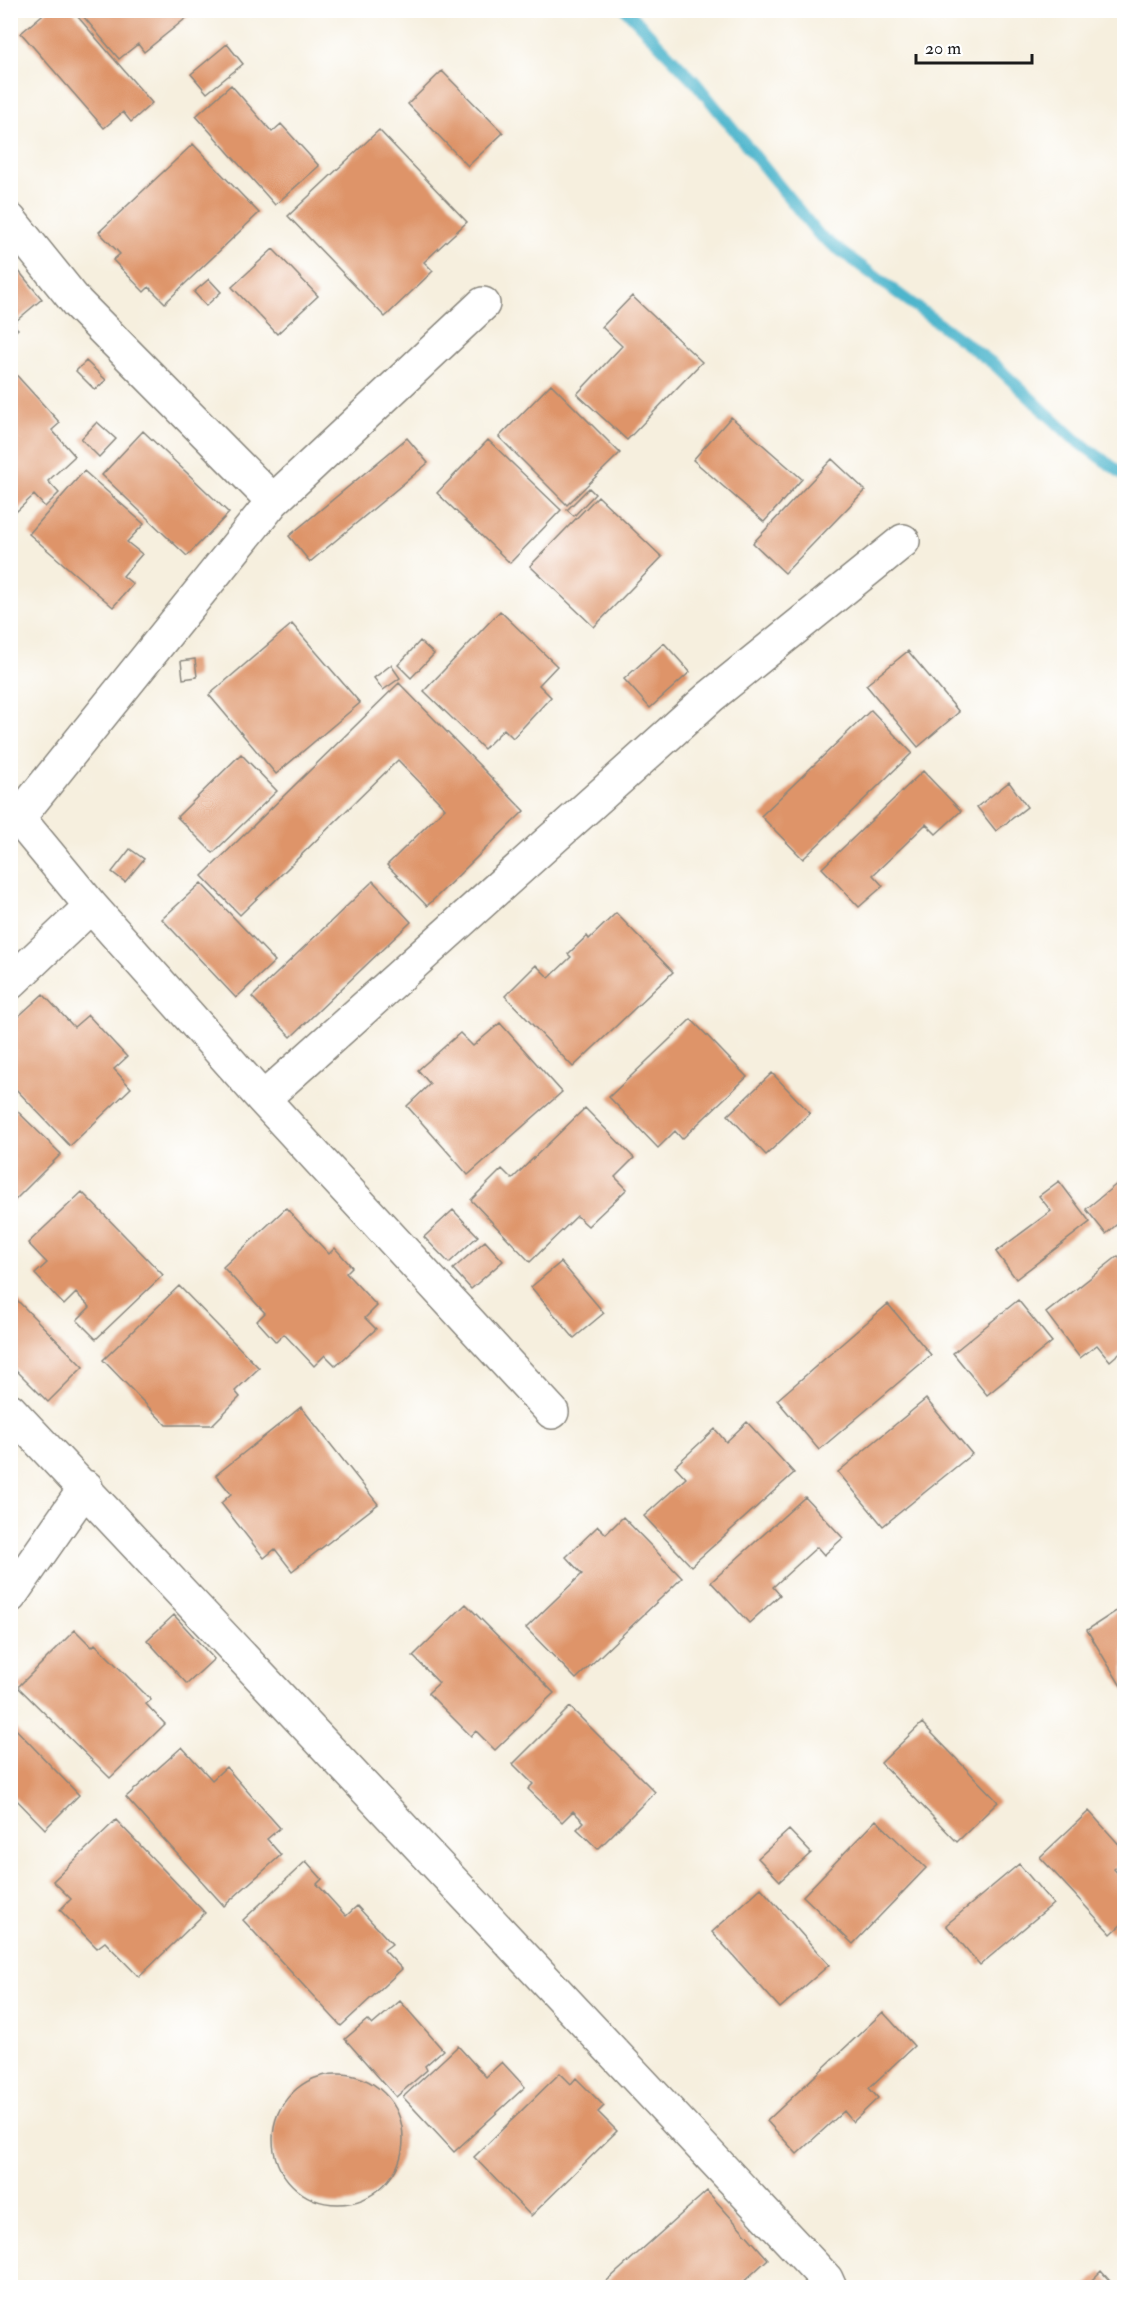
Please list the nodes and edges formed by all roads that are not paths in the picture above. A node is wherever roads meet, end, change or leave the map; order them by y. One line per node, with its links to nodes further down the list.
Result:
1 (10, 220): 3 (street)
2 (483, 304): 3 (street)
3 (273, 501): 5 (street)
4 (903, 541): 8 (street)
5 (15, 812): 6 (street)
6 (91, 906): 7 (street); 8 (street)
7 (10, 982)
8 (263, 1099): 10 (street)
9 (10, 1410): 11 (street)
10 (552, 1412)
11 (86, 1487): 12 (street); 13 (street)
12 (10, 1596)
13 (830, 2288)

